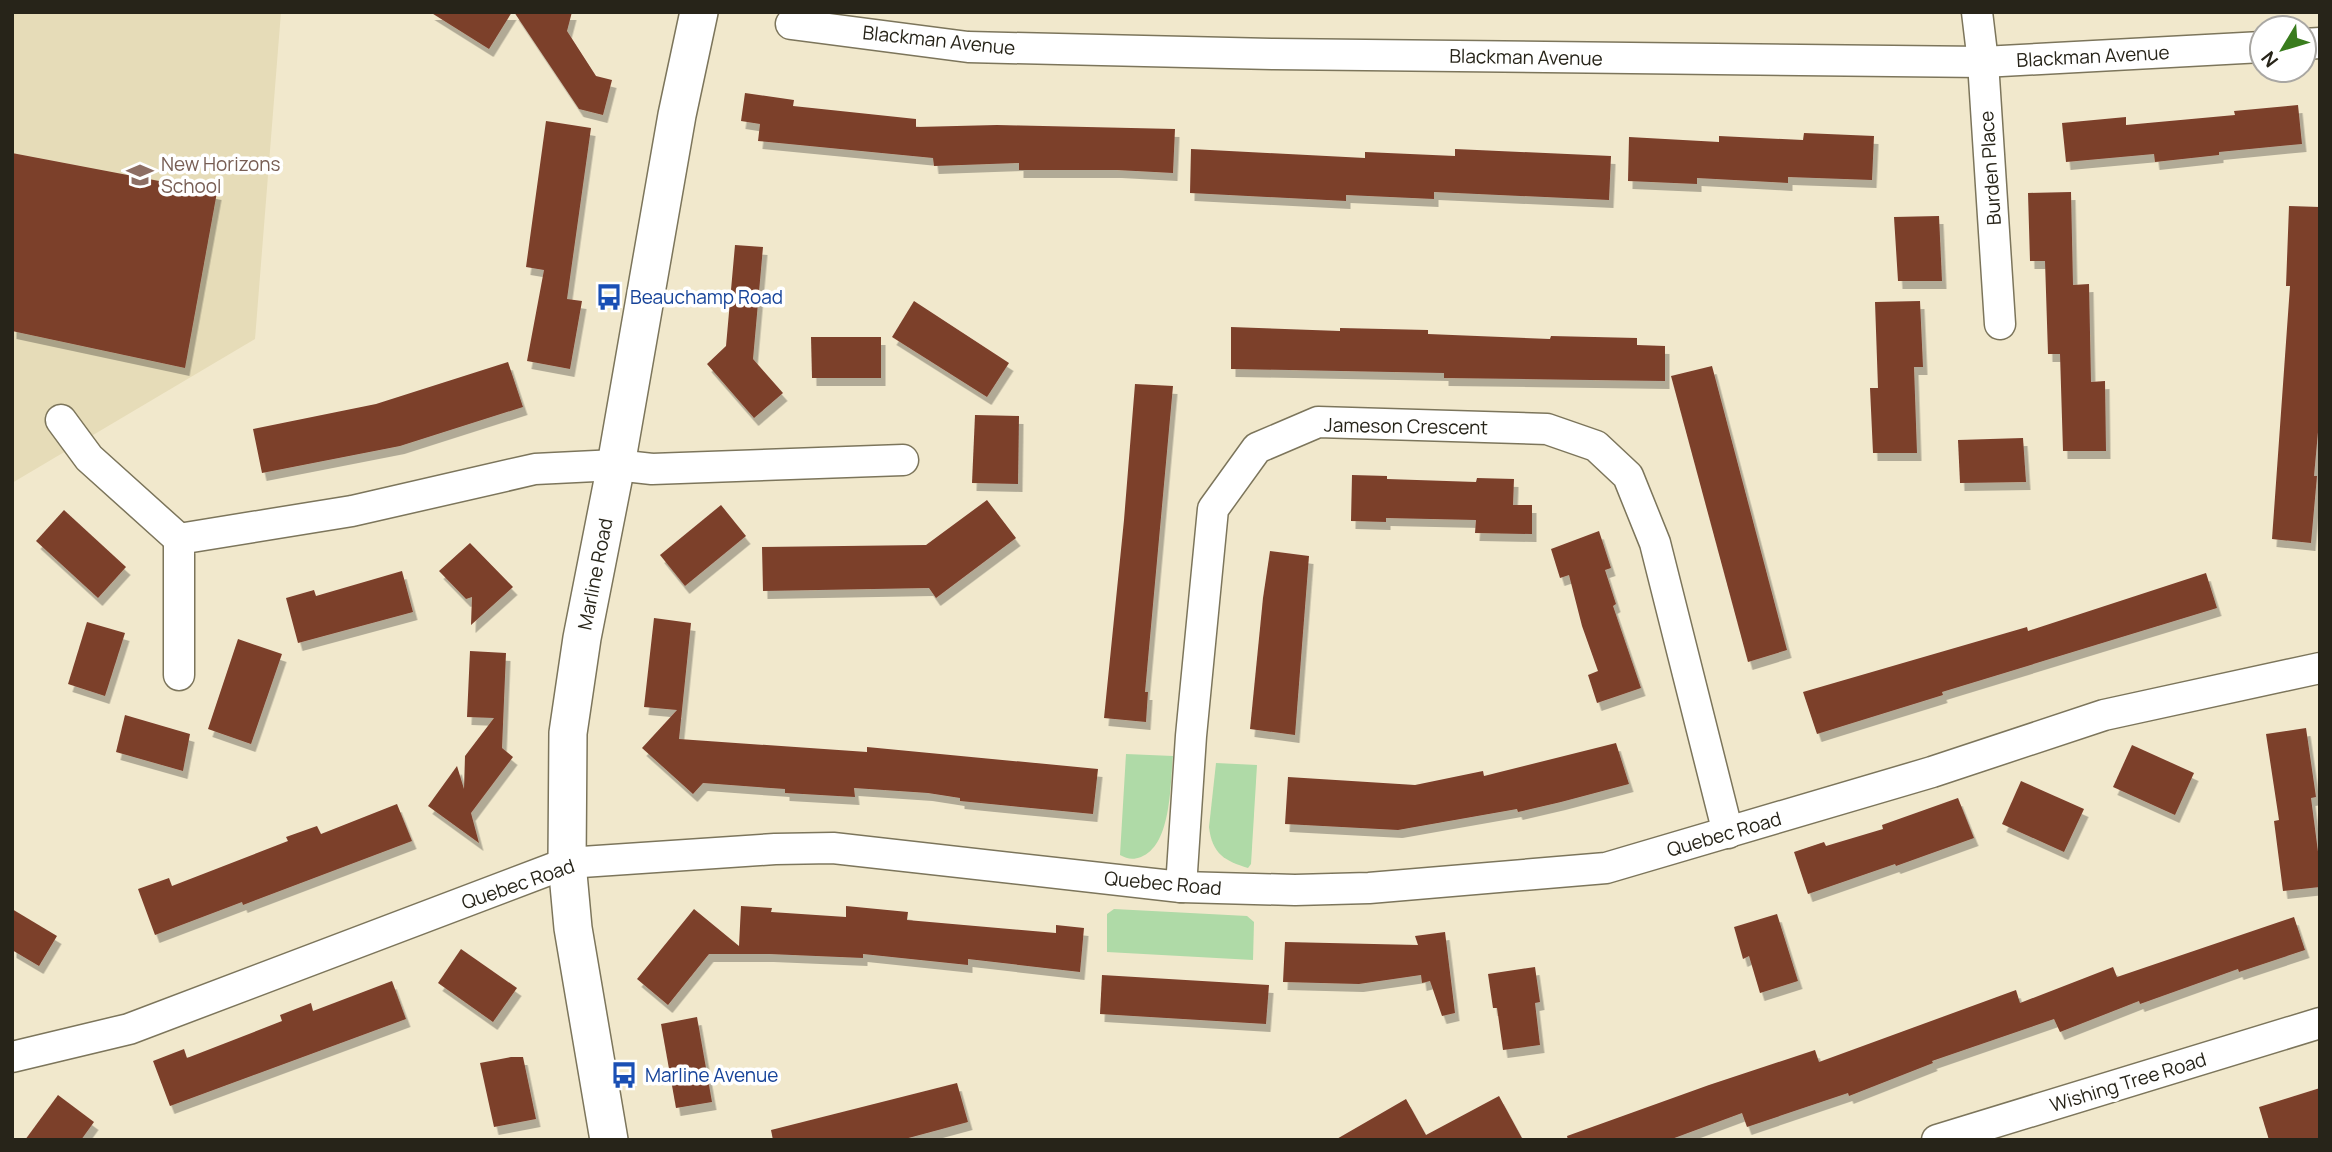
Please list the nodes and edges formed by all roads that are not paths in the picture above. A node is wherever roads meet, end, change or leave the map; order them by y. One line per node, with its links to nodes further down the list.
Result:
1 (699, 12): 9 (street, Marline Road)
2 (1976, 12): 5 (street, Burden Place)
3 (791, 24): 5 (street, Blackman Avenue)
4 (2248, 48): 5 (street, Blackman Avenue)
5 (1983, 62): 6 (street, Burden Place)
6 (2000, 324)
7 (61, 420): 10 (street)
8 (902, 460): 9 (street)
9 (616, 465): 10 (street); 14 (street, Marline Road)
10 (180, 539): 12 (street)
11 (2320, 667): 13 (street, Quebec Road)
12 (179, 675)
13 (1728, 833): 15 (street, Quebec Road); 15 (street, Jameson Crescent)
14 (567, 863): 15 (street, Quebec Road); 17 (street, Quebec Road); 18 (street, Marline Road)
15 (1181, 887)
16 (2320, 1023): 19 (street, Wishing Tree Road)
17 (12, 1057)
18 (609, 1140)
19 (1937, 1140)

